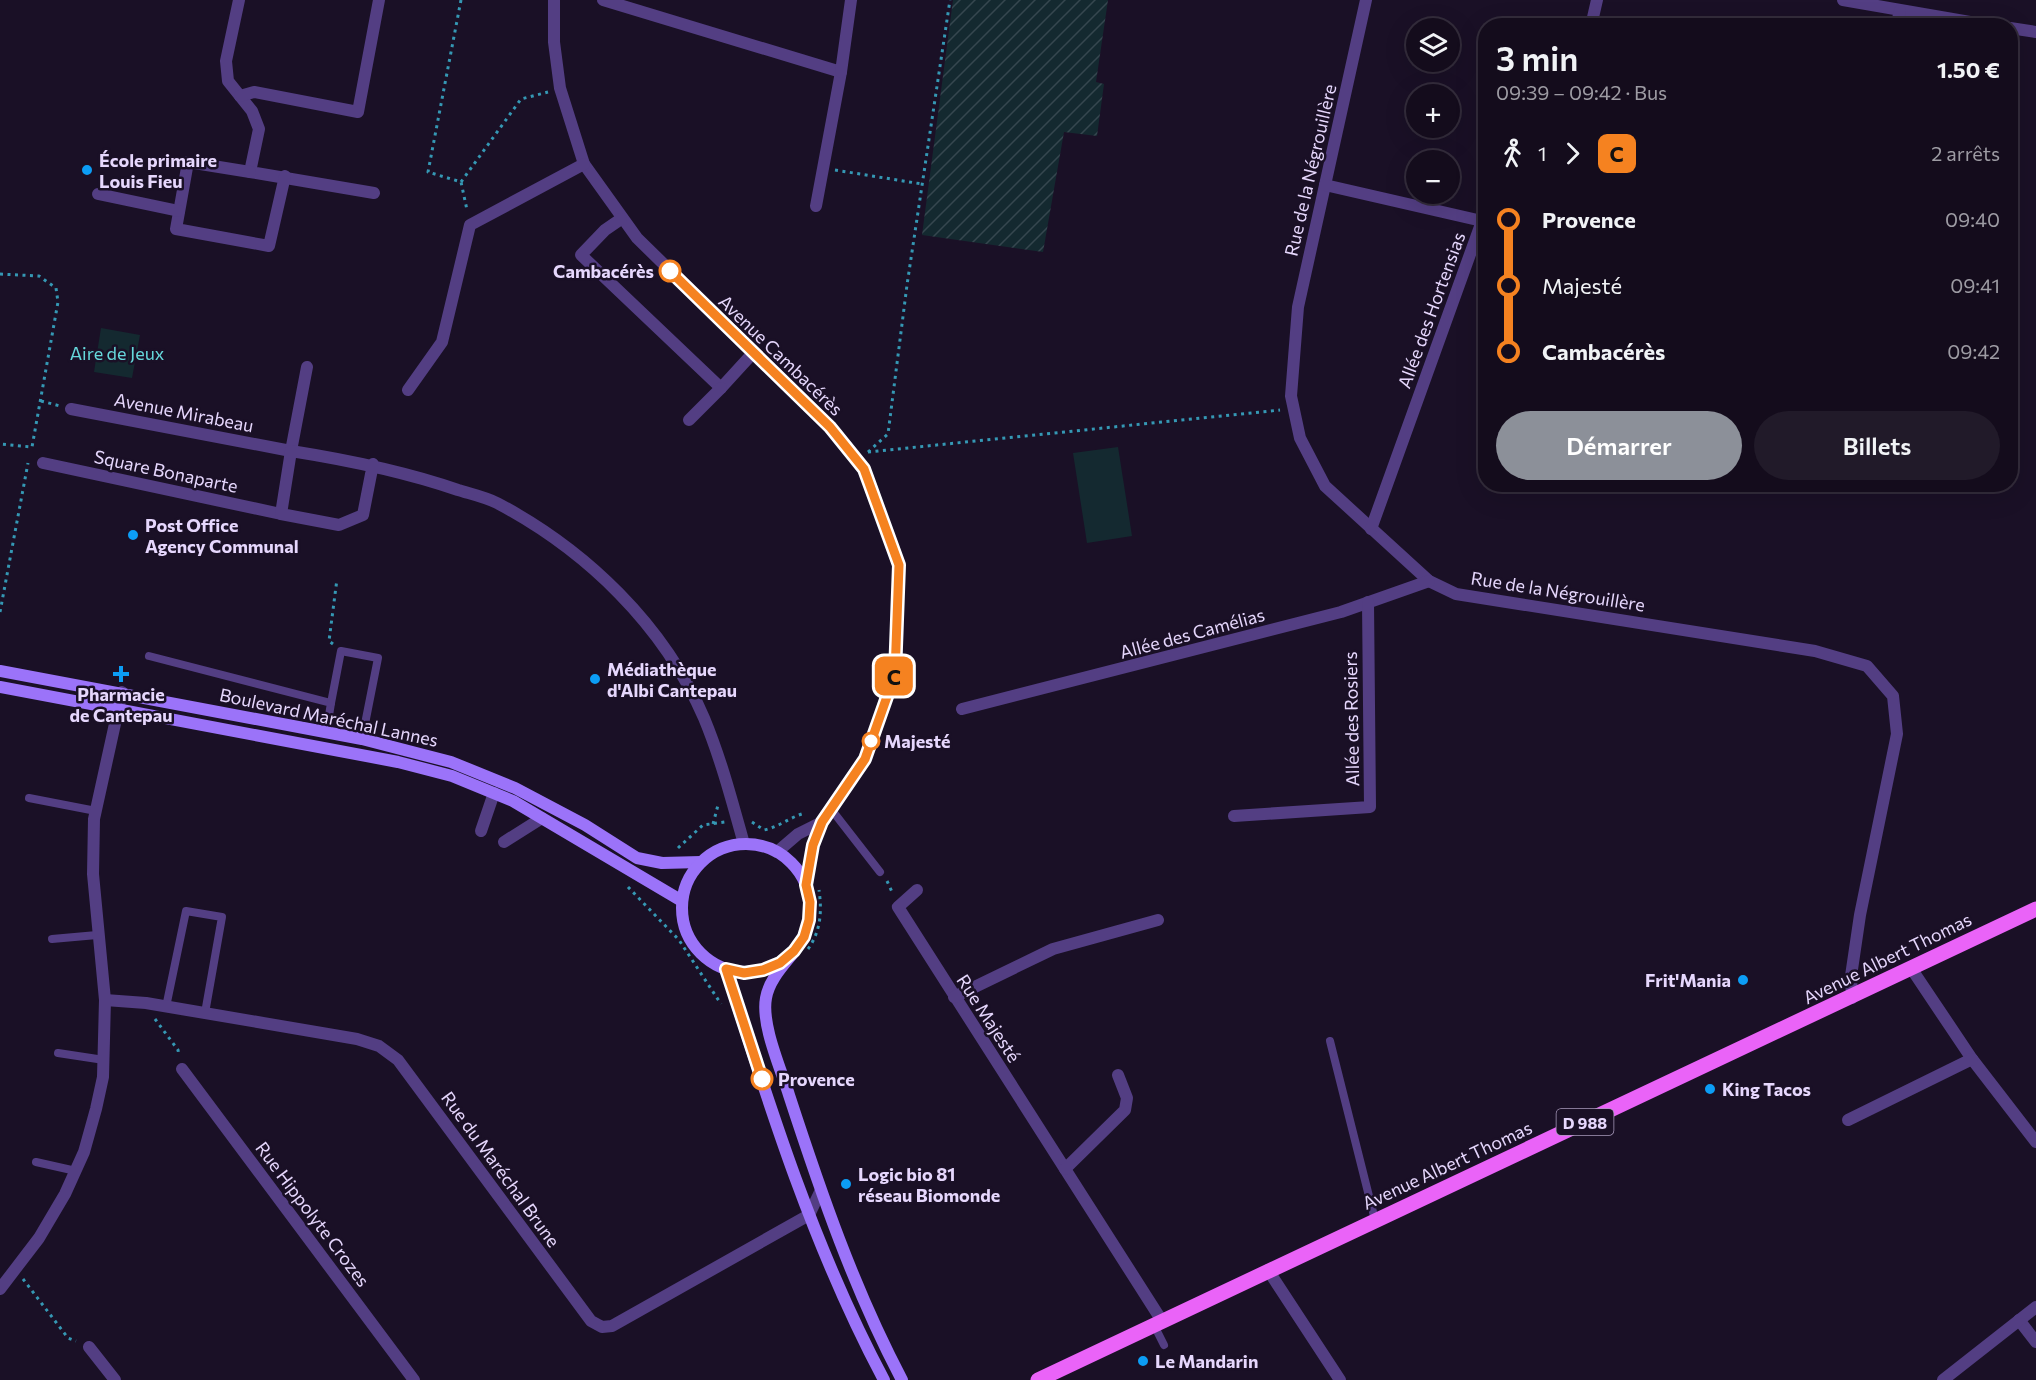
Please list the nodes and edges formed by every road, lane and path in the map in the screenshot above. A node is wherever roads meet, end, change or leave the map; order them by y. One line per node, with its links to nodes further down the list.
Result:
1 (239, 0): 19 (street)
2 (379, 0): 19 (street)
3 (461, 0): 24 (path)
4 (554, 0): 18 (street, Avenue Cambacérès)
5 (603, 0): 17 (street)
6 (851, 0): 17 (street)
7 (950, 0): 25 (path)
8 (1366, 0): 26 (street, Rue de la Négrouillère)
9 (1597, 0): 12 (street)
10 (1843, 0): 11 (street)
11 (1900, 11): 13 (street); 14 (street)
12 (1593, 18)
13 (1898, 18)
14 (1943, 18)
15 (2018, 29): 16 (street)
16 (2036, 32)
17 (841, 72): 21 (street)
18 (560, 88): 20 (street, Avenue Cambacérès); 24 (path)
19 (240, 96): 22 (street)
20 (584, 164): 31 (street, Avenue Cambacérès); 33 (street)
21 (824, 168): 25 (path); 29 (street)
22 (250, 172): 23 (street); 30 (street)
23 (285, 176): 27 (street); 30 (street)
24 (461, 182): 33 (path)
25 (922, 184): 46 (path)
26 (1325, 185): 32 (street, Allée des Hortensias); 41 (street, Rue de la Négrouillère)
27 (374, 193)
28 (98, 194): 30 (street)
29 (816, 206)
30 (179, 211)
31 (621, 219): 36 (street, Avenue Cambacérès); 38 (street)
32 (1478, 220)
33 (470, 225): 39 (street)
34 (1478, 237): 53 (street, Allée des Hortensias)
35 (0, 274): 44 (path)
36 (753, 353): 38 (street); 49 (street, Avenue Cambacérès)
37 (307, 367): 45 (street)
38 (721, 388): 42 (street)
39 (408, 390)
40 (71, 409): 45 (street, Avenue Mirabeau)
41 (1293, 409): 46 (path); 53 (street, Rue de la Négrouillère)
42 (689, 420)
43 (0, 444): 44 (path)
44 (32, 447): 47 (path)
45 (291, 451): 51 (street); 52 (street)
46 (867, 452): 49 (path)
47 (30, 453)
48 (28, 460): 57 (path)
49 (857, 461): 70 (street, Avenue Cambacérès)
50 (42, 463): 52 (street, Square Bonaparte)
51 (374, 464): 52 (street, Square Bonaparte); 77 (street)
52 (281, 514)
53 (1371, 529): 55 (street, Rue de la Négrouillère)
54 (337, 579): 58 (path)
55 (1429, 581): 56 (street, Allée des Camélias); 94 (street, Rue de la Négrouillère)
56 (1368, 602): 65 (street, Allée des Camélias); 72 (street, Allée des Rosiers)
57 (0, 612)
58 (340, 651): 63 (lane); 67 (lane)
59 (149, 656): 63 (lane)
60 (0, 671): 62 (main road, Boulevard Maréchal Lannes)
61 (0, 687): 64 (main road, Boulevard Maréchal Lannes)
62 (122, 692): 64 (street); 66 (main road, Boulevard Maréchal Lannes)
63 (331, 703): 66 (lane)
64 (119, 709): 68 (main road, Boulevard Maréchal Lannes); 71 (street)
65 (962, 710)
66 (326, 734): 67 (main road, Boulevard Maréchal Lannes)
67 (362, 739): 79 (main road, Boulevard Maréchal Lannes)
68 (494, 793): 73 (main road, Boulevard Maréchal Lannes); 75 (street)
69 (29, 798): 71 (lane)
70 (831, 809): 74 (street, Avenue Cambacérès); 80 (lane)
71 (96, 811): 88 (street)
72 (1234, 816)
73 (542, 818): 76 (street); 84 (main road, Boulevard Maréchal Lannes)
74 (822, 822): 78 (street, Avenue Cambacérès); 81 (street, Avenue Cambacérès)
75 (481, 831)
76 (504, 842)
77 (744, 844): 78 (main road); 79 (main road, Boulevard Maréchal Lannes)
78 (777, 852): 81 (main road)
79 (701, 862): 84 (main road)
80 (880, 872): 85 (path)
81 (806, 885): 90 (main road)
82 (627, 886): 97 (path)
83 (917, 890): 85 (street)
84 (682, 901): 92 (main road)
85 (898, 907): 93 (street, Rue Majesté)
86 (2036, 909): 91 (main road, Avenue Albert Thomas / D 988)
87 (1158, 920): 93 (street)
88 (97, 935): 89 (lane); 95 (street)
89 (52, 939)
90 (794, 951): 92 (main road); 111 (main road)
91 (1911, 968): 94 (main road, Avenue Albert Thomas / D 988); 102 (street)
92 (726, 969): 112 (main road)
93 (954, 997): 109 (street, Rue Majesté)
94 (1852, 998): 113 (main road, Avenue Albert Thomas / D 988)
95 (105, 1000): 96 (street, Rue du Maréchal Brune); 103 (street)
96 (146, 1003): 98 (street, Rue du Maréchal Brune); 104 (path)
97 (722, 1006)
98 (166, 1007): 99 (street, Rue du Maréchal Brune); 99 (lane)
99 (205, 1013): 112 (street, Rue du Maréchal Brune)
100 (1330, 1041): 113 (lane)
101 (58, 1053): 103 (lane)
102 (1972, 1059): 106 (street); 107 (street)
103 (104, 1060): 110 (street)
104 (182, 1069): 124 (street, Rue Hippolyte Crozes)
105 (1118, 1075): 109 (street)
106 (1848, 1120)
107 (2036, 1142)
108 (36, 1162): 110 (lane)
109 (1065, 1169): 119 (street, Rue Majesté)
110 (76, 1171): 114 (street)
111 (820, 1191): 112 (street); 126 (main road)
112 (808, 1215): 125 (main road)
113 (1375, 1220): 115 (main road, Avenue Albert Thomas / D 988)
114 (16, 1270): 116 (street); 122 (path)
115 (1268, 1270): 119 (main road, Avenue Albert Thomas / D 988); 128 (street)
116 (2, 1282)
117 (2036, 1306): 118 (street)
118 (2019, 1320): 120 (street); 129 (street)
119 (1158, 1323): 121 (lane); 127 (main road, Avenue Albert Thomas / D 988)
120 (2036, 1342)
121 (1164, 1345)
122 (89, 1347): 123 (street)
123 (115, 1380)
124 (414, 1380)
125 (884, 1380)
126 (902, 1380)
127 (1038, 1380)
128 (1340, 1380)
129 (1943, 1380)

